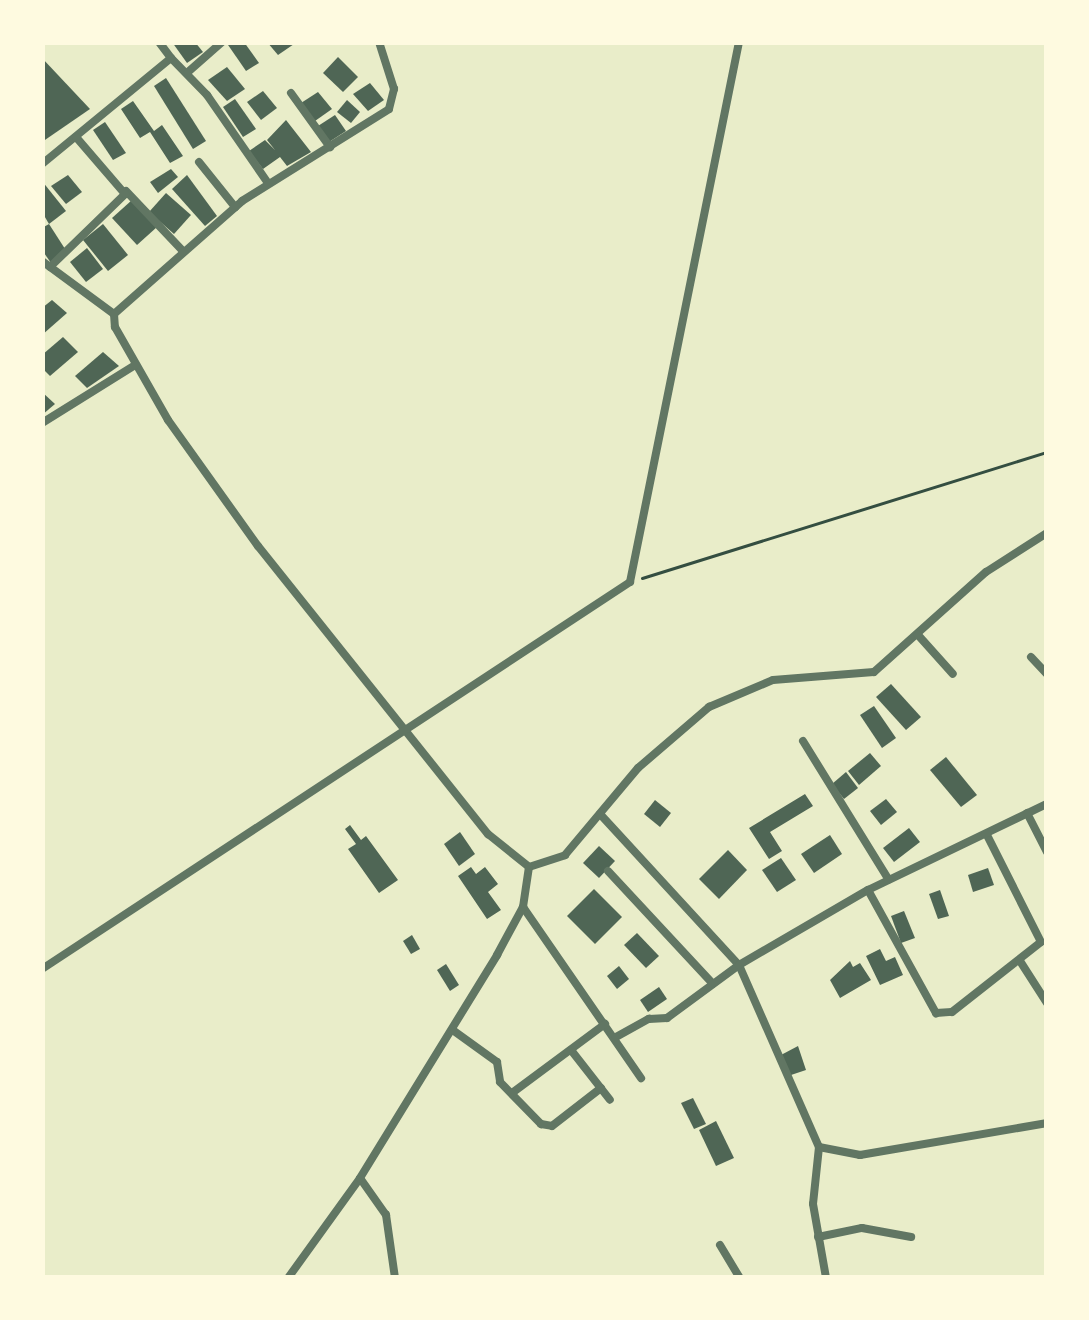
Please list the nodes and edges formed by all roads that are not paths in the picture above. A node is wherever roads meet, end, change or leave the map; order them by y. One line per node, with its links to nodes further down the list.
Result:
1 (159, 42): 5 (street)
2 (222, 42): 6 (street)
3 (379, 42): 9 (street)
4 (739, 42): 25 (street)
5 (171, 58): 6 (street); 8 (street)
6 (188, 72): 12 (street)
7 (291, 93): 9 (street)
8 (76, 137): 11 (street); 13 (street)
9 (330, 147): 12 (street)
10 (200, 162): 14 (street)
11 (42, 164)
12 (268, 183): 14 (street)
13 (123, 189): 15 (street); 16 (street)
14 (235, 207): 15 (street)
15 (183, 251): 17 (street)
16 (46, 264): 17 (street)
17 (113, 314): 18 (street)
18 (135, 365): 19 (street); 25 (street)
19 (42, 424)
20 (1047, 533): 21 (street)
21 (918, 635): 23 (street); 29 (street)
22 (1031, 657): 24 (street)
23 (953, 674)
24 (1047, 674)
25 (403, 733): 32 (street); 40 (street)
26 (802, 741): 34 (street)
27 (1047, 804): 28 (street)
28 (1027, 813): 30 (street); 31 (street)
29 (600, 814): 32 (street); 39 (street)
30 (987, 835): 34 (street); 37 (street)
31 (1047, 852)
32 (529, 867): 36 (street)
33 (608, 871): 41 (street)
34 (889, 880): 35 (street)
35 (868, 890): 38 (street); 39 (street)
36 (523, 907): 43 (street); 44 (street)
37 (1044, 940): 38 (street)
38 (1020, 961): 42 (street)
39 (739, 965): 41 (street); 52 (street)
40 (42, 969)
41 (713, 984): 45 (street)
42 (1047, 1003)
43 (605, 1024): 45 (street); 46 (street)
44 (454, 1030): 49 (street); 53 (street)
45 (616, 1037): 47 (street)
46 (571, 1050): 48 (street); 49 (street)
47 (641, 1078)
48 (601, 1088): 49 (street); 50 (street)
49 (512, 1094)
50 (610, 1100)
51 (1047, 1124): 52 (street)
52 (819, 1148): 54 (street)
53 (359, 1178): 57 (street); 58 (street)
54 (818, 1237): 55 (street); 60 (street)
55 (911, 1237)
56 (720, 1245): 59 (street)
57 (288, 1278)
58 (395, 1278)
59 (740, 1278)
60 (826, 1278)

